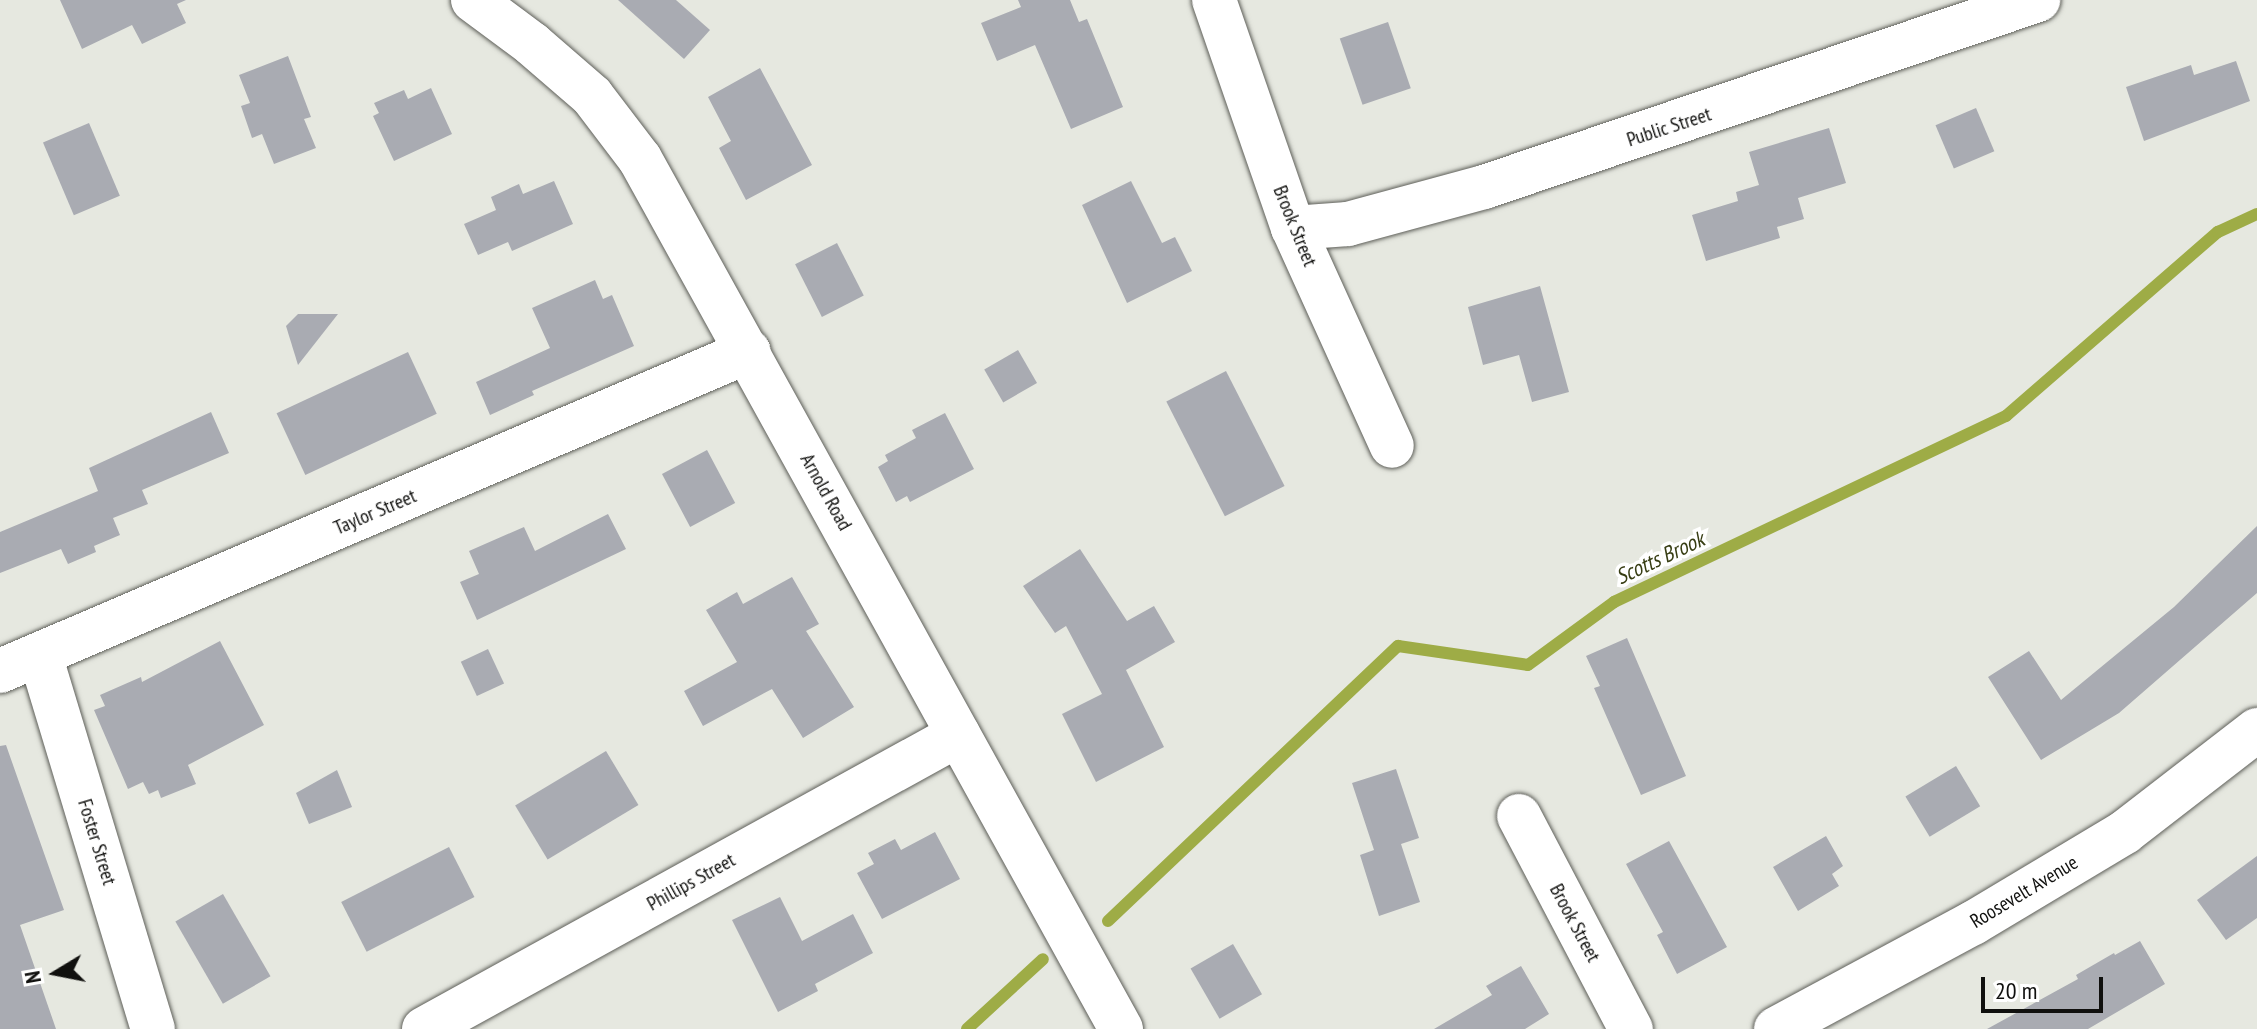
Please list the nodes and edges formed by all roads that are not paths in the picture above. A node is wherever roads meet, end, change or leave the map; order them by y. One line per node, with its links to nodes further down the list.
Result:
1 (473, 0): 5 (street, Arnold Road)
2 (1214, 0): 4 (street, Brook Street)
3 (2038, 0): 4 (street, Public Street)
4 (1293, 228): 6 (street, Brook Street)
5 (749, 351): 7 (street, Taylor Street); 10 (street, Arnold Road)
6 (1392, 446)
7 (40, 655): 8 (street, Taylor Street); 12 (street, Foster Street)
8 (0, 671)
9 (2257, 730): 16 (street, Roosevelt Avenue)
10 (958, 735): 13 (street, Phillips Street); 14 (street, Arnold Road)
11 (1519, 816): 15 (street, Brook Street)
12 (153, 1029)
13 (424, 1029)
14 (1121, 1029)
15 (1631, 1029)
16 (1776, 1029)

